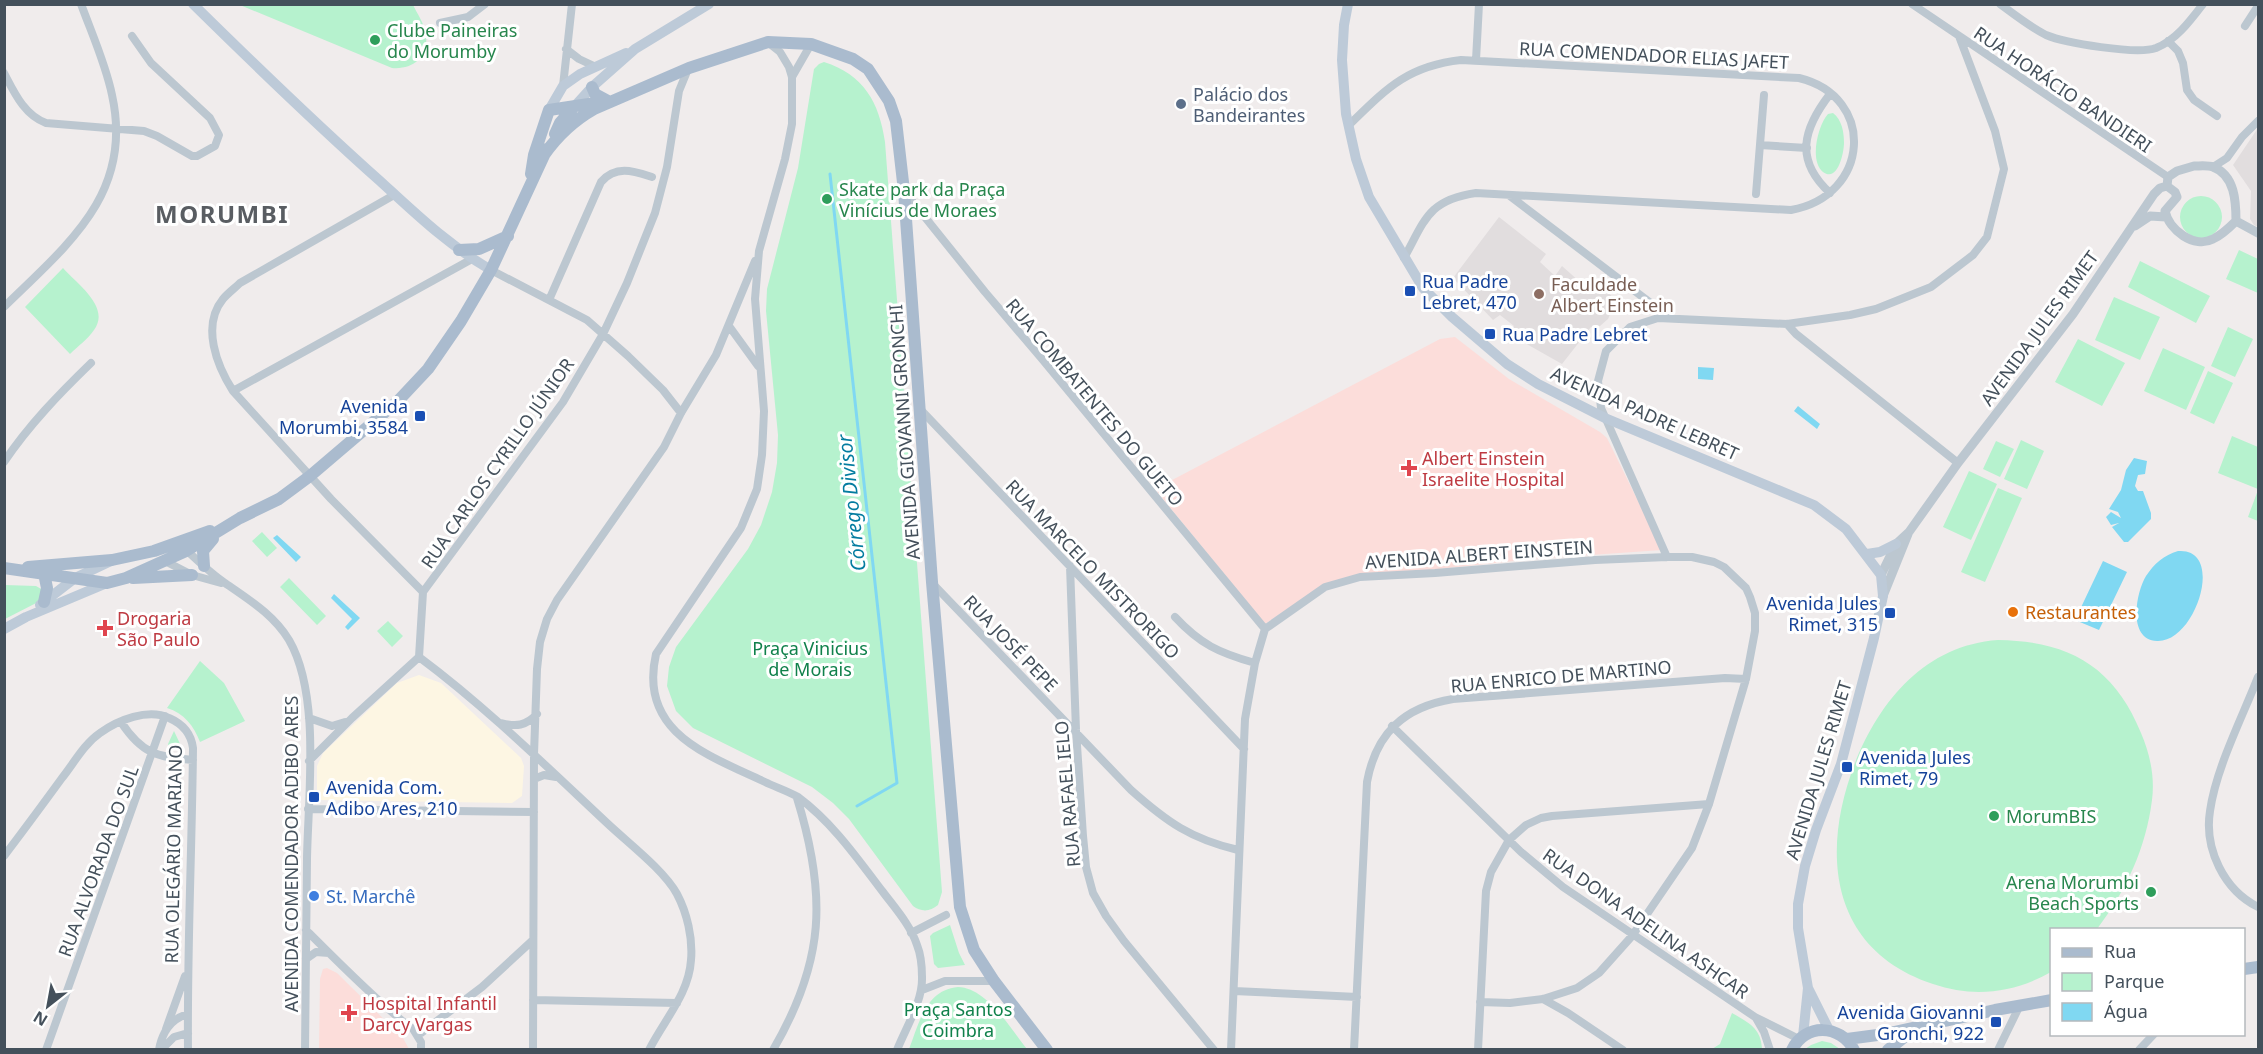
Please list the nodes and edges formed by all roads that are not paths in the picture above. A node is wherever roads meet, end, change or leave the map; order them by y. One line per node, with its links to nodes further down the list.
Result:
1 (81, 4): 36 (street)
2 (193, 4): 47 (main road)
3 (485, 4): 12 (street)
4 (572, 4): 19 (street)
5 (709, 4): 20 (main road)
6 (1348, 4): 35 (main road, AVENIDA PADRE LEBRET)
7 (1479, 4): 21 (street)
8 (1912, 4): 15 (street, RUA HORÁCIO BANDIERI)
9 (2000, 4): 16 (street)
10 (2203, 4): 16 (street)
11 (2259, 6): 13 (street)
12 (440, 23)
13 (2245, 26)
14 (132, 36): 36 (street)
15 (1959, 36): 42 (street, RUA HORÁCIO BANDIERI); 62 (street)
16 (2168, 41): 33 (street)
17 (768, 42): 18 (main road, AVENIDA GIOVANNI GRONCHI); 23 (main road, AVENIDA GIOVANNI GRONCHI); 25 (street)
18 (811, 44): 25 (street); 44 (main road, AVENIDA GIOVANNI GRONCHI)
19 (566, 49): 22 (street); 26 (street)
20 (635, 50): 22 (main road); 27 (main road)
21 (1476, 60): 28 (street, RUA COMENDADOR ELIAS JAFET); 35 (street, RUA COMENDADOR ELIAS JAFET)
22 (596, 67): 26 (main road)
23 (689, 68): 30 (main road, AVENIDA GIOVANNI GRONCHI); 64 (street, RUA CARLOS CYRILLO JÚNIOR)
24 (4, 73): 36 (street)
25 (792, 77): 55 (street)
26 (563, 86): 32 (main road)
27 (592, 87): 30 (main road); 31 (main road)
28 (1830, 94): 38 (street); 45 (street, RUA COMENDADOR ELIAS JAFET)
29 (1764, 95): 37 (street)
30 (609, 102): 31 (main road, AVENIDA GIOVANNI GRONCHI); 39 (main road, AVENIDA GIOVANNI GRONCHI)
31 (573, 108): 32 (main road, AVENIDA GIOVANNI GRONCHI); 39 (main road)
32 (549, 110): 43 (main road)
33 (2217, 116)
34 (2259, 121): 40 (street)
35 (1349, 125): 56 (main road, AVENIDA PADRE LEBRET)
36 (117, 128): 60 (street)
37 (1760, 145): 38 (street); 46 (street)
38 (1807, 147): 45 (street)
39 (544, 155): 43 (main road)
40 (2213, 167): 42 (street); 50 (street)
41 (652, 177): 59 (street)
42 (2167, 182): 49 (street); 51 (street, AVENIDA JULES RIMET)
43 (529, 185): 53 (main road)
44 (904, 191): 68 (main road, AVENIDA GIOVANNI GRONCHI); 101 (street, RUA COMBATENTES DO GUETO)
45 (1830, 193): 48 (street, RUA COMENDADOR ELIAS JAFET)
46 (1756, 194)
47 (394, 195): 54 (main road); 67 (street)
48 (1508, 195): 56 (street, RUA COMENDADOR ELIAS JAFET); 61 (street)
49 (2166, 217): 50 (street); 51 (street)
50 (2236, 221): 52 (street)
51 (2130, 229): 72 (street, AVENIDA JULES RIMET)
52 (2259, 233)
53 (508, 236): 54 (main road); 58 (main road)
54 (459, 250): 57 (main road)
55 (759, 251): 63 (street); 66 (street)
56 (1404, 258): 70 (main road, AVENIDA PADRE LEBRET)
57 (472, 259): 58 (main road); 67 (street)
58 (491, 270): 59 (street); 73 (main road)
59 (549, 300): 64 (street)
60 (4, 307)
61 (1669, 317): 62 (street); 70 (street)
62 (1787, 324): 72 (street)
63 (729, 326): 66 (street); 69 (street)
64 (603, 334): 69 (street); 95 (street, RUA CARLOS CYRILLO JÚNIOR)
65 (91, 363): 71 (street)
66 (759, 367): 121 (street)
67 (233, 391): 73 (street)
68 (921, 409): 85 (street, RUA MARCELO MISTRORIGO); 92 (main road, AVENIDA GIOVANNI GRONCHI)
69 (681, 413): 106 (street)
70 (1605, 418): 80 (main road, AVENIDA PADRE LEBRET); 81 (street)
71 (4, 462)
72 (1958, 463): 75 (street, AVENIDA JULES RIMET)
73 (310, 476): 74 (main road); 95 (street)
74 (228, 525): 76 (main road); 79 (main road); 84 (main road)
75 (1909, 532): 77 (street, AVENIDA JULES RIMET); 96 (street, AVENIDA JULES RIMET)
76 (177, 542): 78 (main road); 79 (street, AVENIDA COMENDADOR ADIBO ARES)
77 (1896, 544): 80 (main road); 89 (street, AVENIDA JULES RIMET)
78 (154, 550): 82 (main road); 83 (street, AVENIDA COMENDADOR ADIBO ARES)
79 (186, 551): 83 (main road); 84 (street, AVENIDA COMENDADOR ADIBO ARES)
80 (1867, 554): 89 (main road, AVENIDA PADRE LEBRET)
81 (1666, 557): 101 (street, AVENIDA ALBERT EINSTEIN); 105 (street, AVENIDA ALBERT EINSTEIN)
82 (112, 560): 86 (main road); 90 (main road)
83 (164, 561): 88 (street, AVENIDA COMENDADOR ADIBO ARES); 91 (main road)
84 (204, 566): 94 (street, AVENIDA COMENDADOR ADIBO ARES)
85 (1070, 566): 113 (street, RUA RAFAEL IELO); 114 (street, RUA MARCELO MISTRORIGO)
86 (10, 568): 87 (main road)
87 (44, 573): 90 (main road); 97 (main road)
88 (192, 575): 91 (main road); 94 (street, AVENIDA COMENDADOR ADIBO ARES)
89 (1881, 575): 96 (main road, AVENIDA PADRE LEBRET)
90 (75, 578): 93 (main road); 97 (main road)
91 (126, 578): 93 (main road)
92 (932, 582): 113 (street, RUA JOSÉ PEPE); 137 (main road, AVENIDA GIOVANNI GRONCHI)
93 (106, 583): 98 (main road)
94 (225, 584): 108 (street, AVENIDA COMENDADOR ADIBO ARES)
95 (423, 592): 102 (street, RUA CARLOS CYRILLO JÚNIOR)
96 (1883, 596): 138 (main road, AVENIDA JULES RIMET)
97 (44, 602): 98 (main road)
98 (26, 617): 100 (main road)
99 (1175, 617): 103 (street)
100 (4, 629)
101 (1265, 629): 103 (street)
102 (419, 657): 109 (street); 111 (street)
103 (1255, 663): 114 (street)
104 (2259, 677): 128 (street)
105 (1746, 679): 112 (street, RUA ENRICO DE MARTINO); 122 (street, AVENIDA ALBERT EINSTEIN)
106 (537, 714): 111 (street); 116 (street)
107 (165, 716): 110 (street); 115 (street, RUA ALVORADA DO SUL); 117 (street, RUA OLEGÁRIO MARIANO)
108 (309, 718): 109 (street); 118 (street, AVENIDA COMENDADOR ADIBO ARES)
109 (352, 718): 118 (street)
110 (121, 722): 115 (street); 127 (street)
111 (500, 723): 116 (street)
112 (1392, 726): 125 (street, RUA DONA ADELINA ASHCAR); 141 (street, RUA ENRICO DE MARTINO)
113 (1076, 730): 126 (street, RUA JOSÉ PEPE); 169 (street, RUA RAFAEL IELO)
114 (1244, 749): 126 (street)
115 (153, 754): 117 (street); 160 (street, RUA ALVORADA DO SUL)
116 (534, 754): 119 (street); 120 (street)
117 (193, 760): 136 (street, RUA OLEGÁRIO MARIANO)
118 (309, 761): 123 (street, AVENIDA COMENDADOR ADIBO ARES)
119 (534, 778): 120 (street); 124 (street)
120 (560, 778): 145 (street)
121 (796, 796): 131 (street); 166 (street)
122 (1709, 804): 125 (street); 132 (street, AVENIDA ALBERT EINSTEIN)
123 (308, 809): 124 (street); 130 (street, AVENIDA COMENDADOR ADIBO ARES)
124 (534, 812): 133 (street)
125 (1509, 840): 132 (street, RUA DONA ADELINA ASHCAR); 146 (street)
126 (1238, 850): 140 (street)
127 (4, 856)
128 (2259, 907)
129 (946, 915): 131 (street)
130 (306, 930): 134 (street); 135 (street, AVENIDA COMENDADOR ADIBO ARES)
131 (911, 933): 139 (street)
132 (1632, 936): 142 (street, AVENIDA ALBERT EINSTEIN); 149 (street, RUA DONA ADELINA ASHCAR)
133 (533, 940): 143 (street); 153 (street)
134 (329, 953): 135 (street); 151 (street)
135 (306, 959): 163 (street, AVENIDA COMENDADOR ADIBO ARES)
136 (187, 972): 148 (street, RUA OLEGÁRIO MARIANO); 152 (street)
137 (994, 981): 139 (street); 168 (main road, AVENIDA GIOVANNI GRONCHI)
138 (1808, 988): 154 (main road, AVENIDA JULES RIMET); 157 (main road, AVENIDA JULES RIMET)
139 (922, 990): 167 (street)
140 (1234, 991): 141 (street); 170 (street)
141 (1357, 997): 171 (street, RUA ENRICO DE MARTINO)
142 (1543, 999): 146 (street, AVENIDA ALBERT EINSTEIN); 173 (street)
143 (533, 1000): 145 (street); 164 (street)
144 (2050, 1000): 147 (main road)
145 (677, 1002): 165 (street)
146 (1480, 1002): 172 (street)
147 (2020, 1005): 150 (main road); 176 (street)
148 (187, 1014): 152 (street); 155 (street, RUA OLEGÁRIO MARIANO)
149 (1755, 1017): 157 (street, RUA DONA ADELINA ASHCAR); 174 (street, RUA DONA ADELINA ASHCAR)
150 (1921, 1025): 158 (main road); 175 (main road)
151 (411, 1028): 153 (street); 159 (street)
152 (166, 1029): 161 (street)
153 (427, 1029): 159 (street)
154 (1829, 1030): 157 (main road); 158 (main road)
155 (188, 1033): 161 (street); 162 (street, RUA OLEGÁRIO MARIANO)
156 (2153, 1036): 177 (street)
157 (1798, 1041)
158 (1850, 1044)
159 (421, 1046)
160 (46, 1050)
161 (160, 1050)
162 (188, 1050)
163 (305, 1050)
164 (533, 1050)
165 (649, 1050)
166 (774, 1050)
167 (897, 1050)
168 (1047, 1050)
169 (1214, 1050)
170 (1231, 1050)
171 (1354, 1050)
172 (1478, 1050)
173 (1623, 1050)
174 (1770, 1050)
175 (1888, 1050)
176 (1998, 1050)
177 (2139, 1050)

